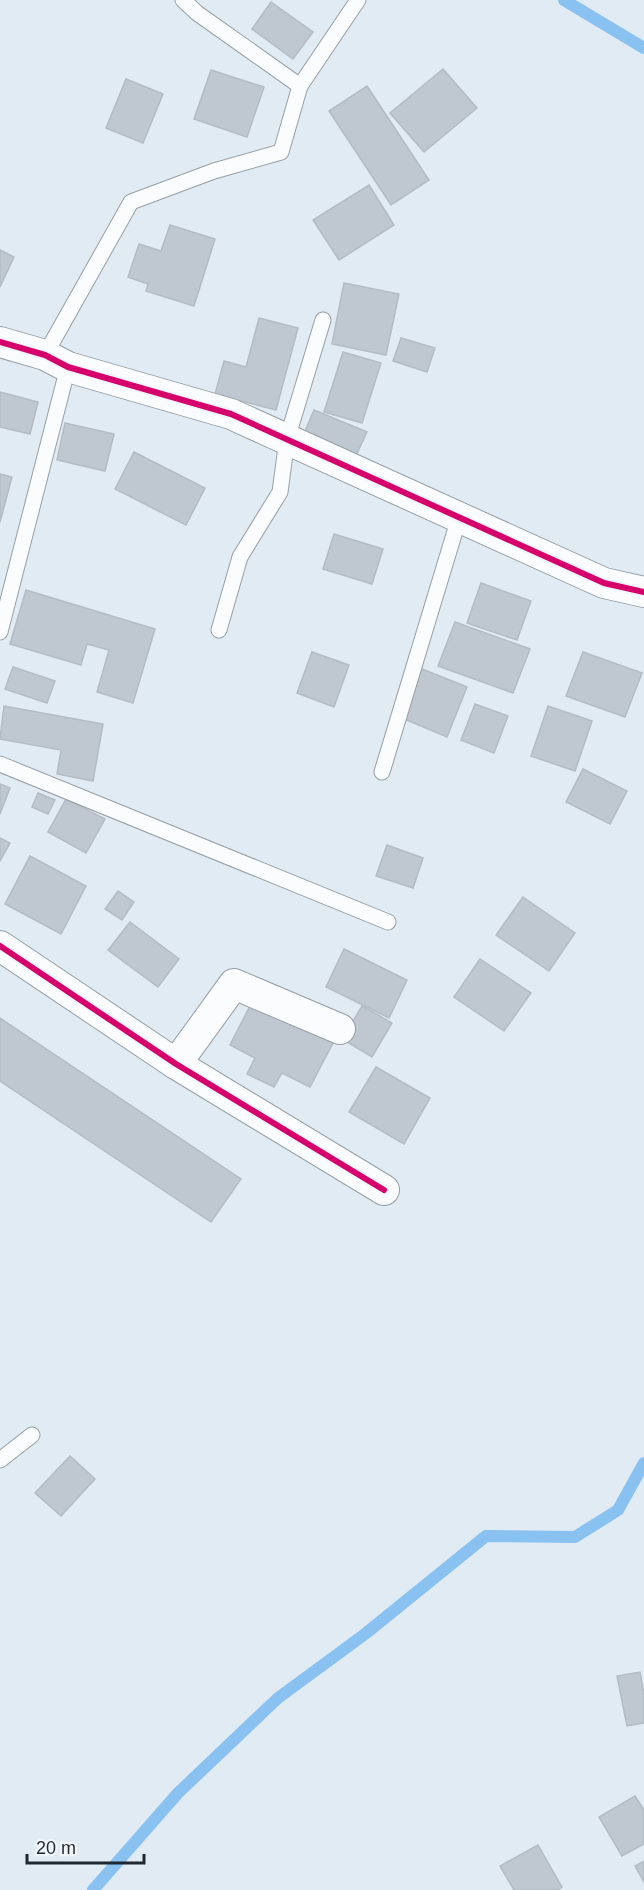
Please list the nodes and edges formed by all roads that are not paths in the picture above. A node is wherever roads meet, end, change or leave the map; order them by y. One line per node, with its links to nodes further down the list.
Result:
1 (183, 0): 3 (lane)
2 (358, 0): 3 (lane)
3 (300, 86): 6 (lane)
4 (323, 320): 7 (lane)
5 (0, 342): 6 (street)
6 (56, 361): 7 (street); 11 (lane)
7 (288, 439): 8 (street); 10 (lane)
8 (459, 518): 9 (street); 13 (lane)
9 (644, 592)
10 (219, 630)
11 (0, 632)
12 (0, 764): 14 (lane)
13 (382, 772)
14 (388, 922)
15 (0, 946): 17 (street)
16 (340, 1029): 17 (street)
17 (176, 1064): 18 (street)
18 (384, 1190)
19 (32, 1435): 20 (lane)
20 (0, 1460)

